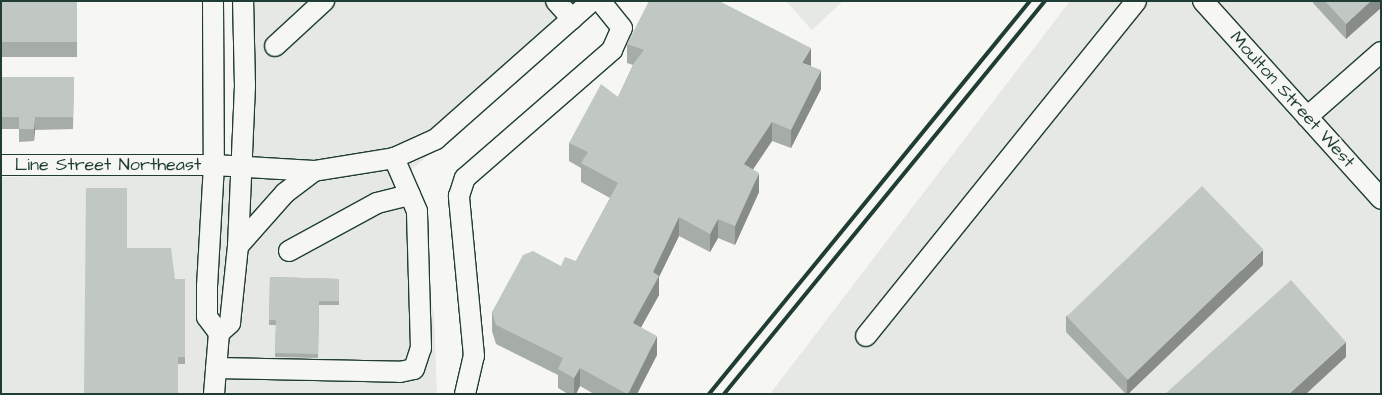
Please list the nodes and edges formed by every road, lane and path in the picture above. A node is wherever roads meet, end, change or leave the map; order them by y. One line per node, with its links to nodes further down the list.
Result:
1 (213, 1): 15 (street)
2 (243, 1): 16 (street)
3 (324, 1): 10 (street)
4 (556, 1): 9 (street)
5 (592, 1): 9 (street, Line Street Northeast)
6 (600, 1): 26 (street)
7 (1136, 1): 23 (street)
8 (1203, 1): 12 (street, Moulton Street West)
9 (572, 19): 13 (street, Line Street Northeast)
10 (275, 46)
11 (1381, 52): 12 (street)
12 (1307, 117): 19 (street, Moulton Street West)
13 (394, 158): 17 (street, Line Street Northeast); 18 (street)
14 (1, 165): 15 (street, Line Street Northeast)
15 (214, 165): 16 (street, Line Street Northeast); 22 (street)
16 (242, 166): 17 (street, Line Street Northeast); 20 (street)
17 (314, 171): 20 (street)
18 (410, 196): 21 (street); 24 (street)
19 (1381, 199)
20 (238, 246): 22 (street)
21 (289, 251)
22 (219, 333): 24 (street)
23 (866, 336)
24 (216, 368): 25 (street)
25 (214, 394)
26 (465, 394)

